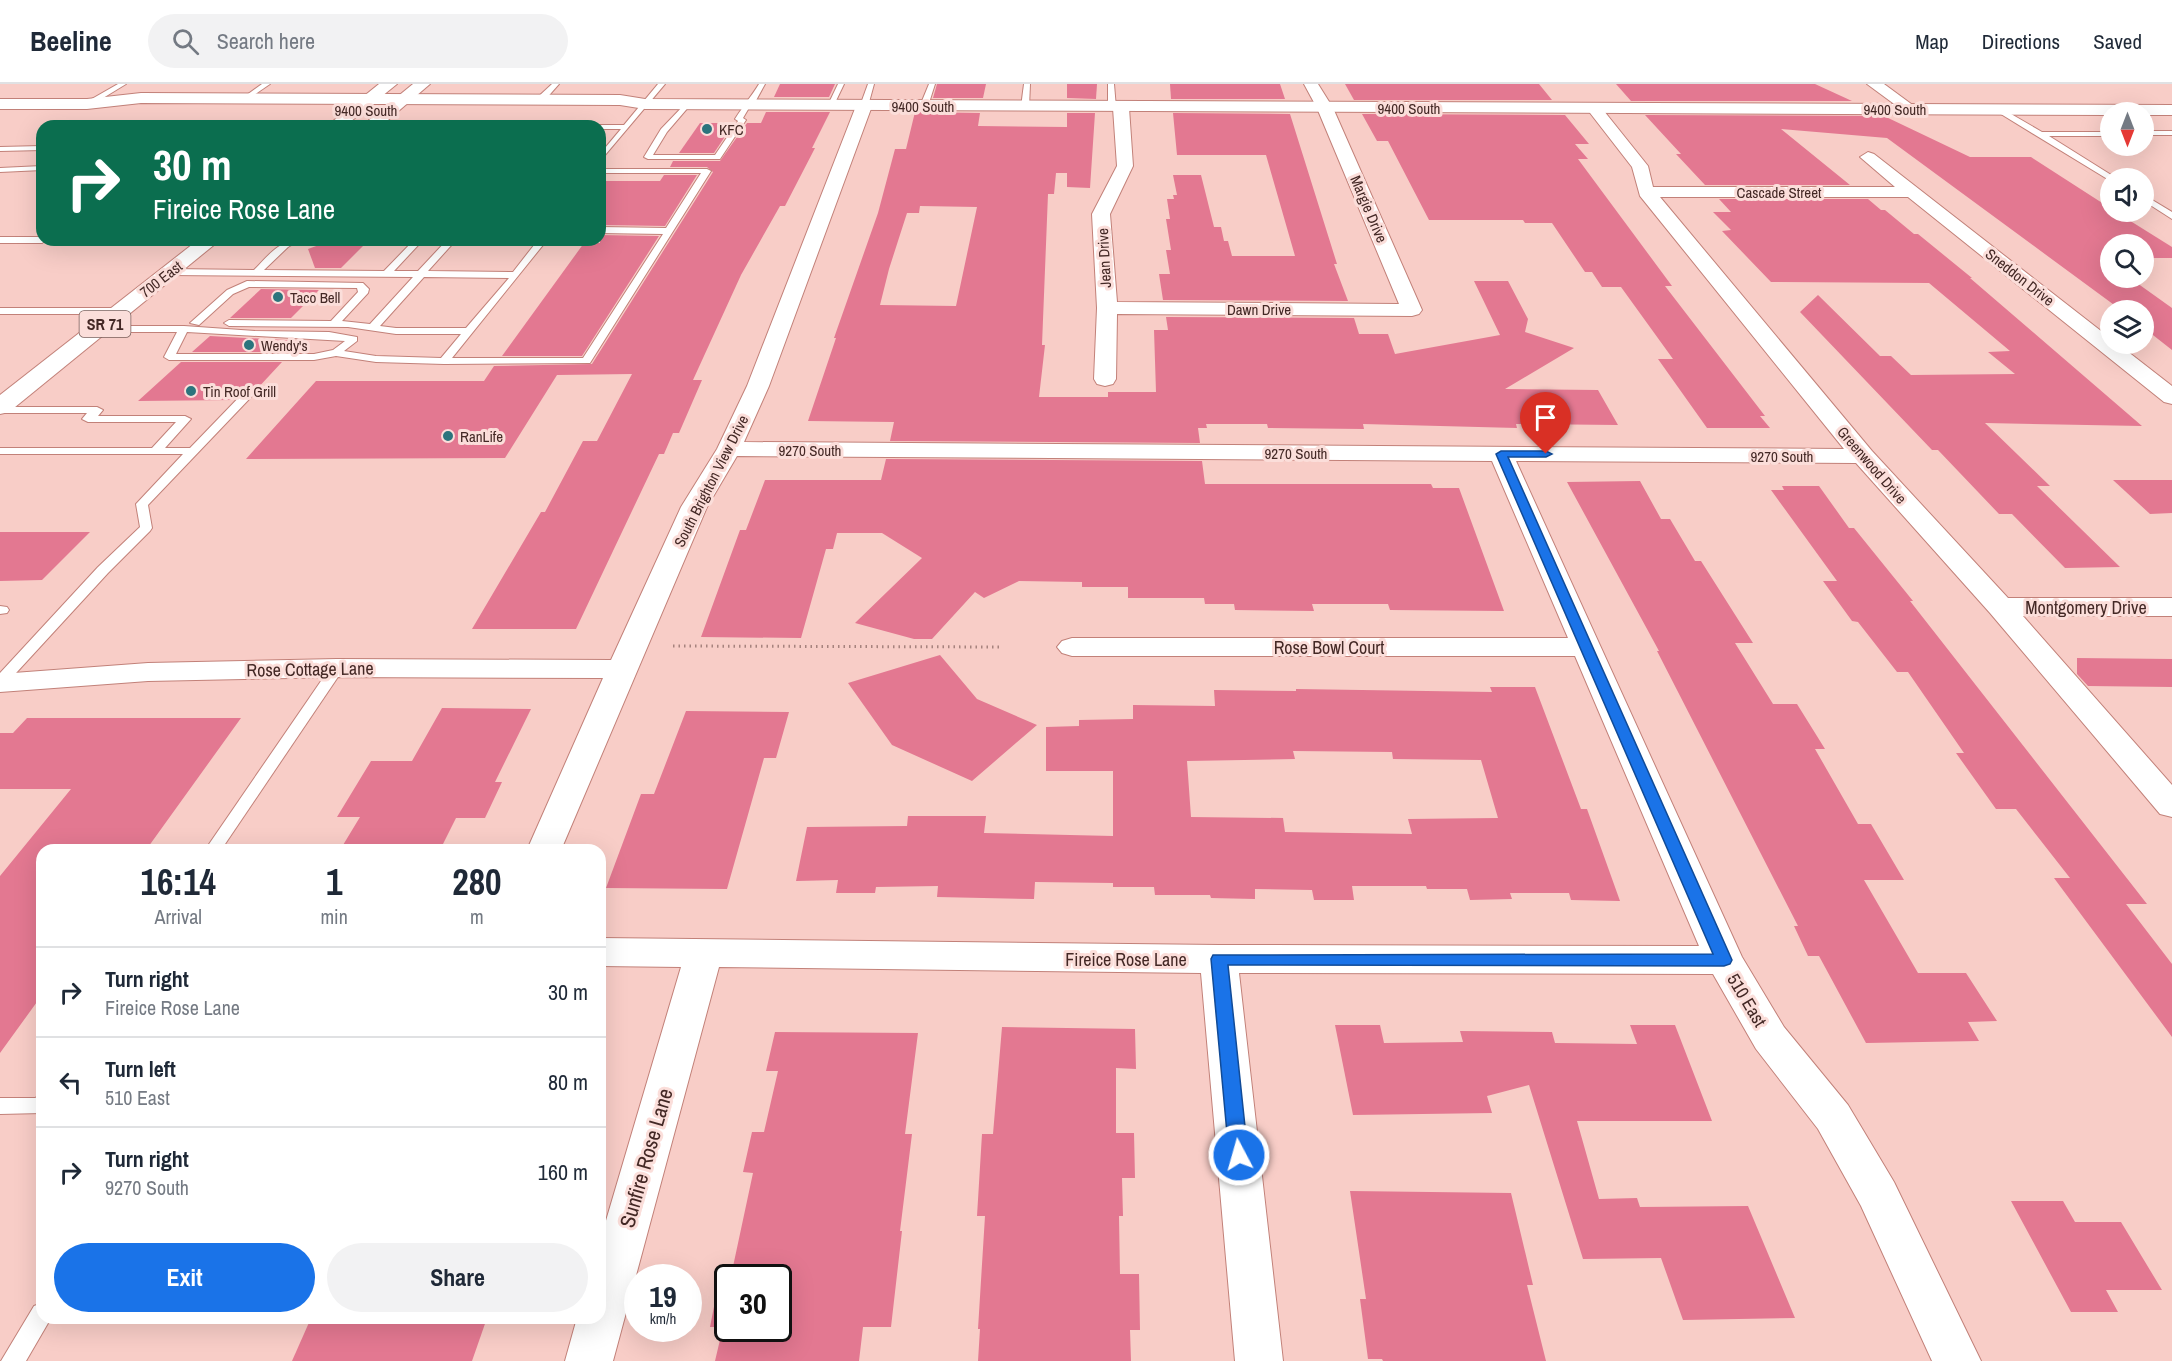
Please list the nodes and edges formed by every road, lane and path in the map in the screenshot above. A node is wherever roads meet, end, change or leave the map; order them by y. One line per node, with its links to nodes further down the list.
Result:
1 (123, 84): 20 (lane)
2 (267, 84): 15 (lane)
3 (389, 84): 16 (street)
4 (422, 84): 17 (street)
5 (556, 84): 18 (lane)
6 (662, 84): 21 (lane)
7 (762, 84): 28 (lane)
8 (841, 84): 23 (lane)
9 (932, 84): 24 (lane)
10 (1027, 84): 25 (lane)
11 (1111, 84): 26 (lane)
12 (1311, 84): 27 (street, Margie Drive)
13 (1874, 84): 30 (street)
14 (868, 95): 23 (street, 9400 South); 24 (street, 9400 South); 93 (street, South Brighton View Drive)
15 (246, 99): 16 (street, 9400 South); 20 (street, 9400 South)
16 (369, 99): 17 (street, 9400 South); 32 (street)
17 (404, 99): 18 (street, 9400 South); 33 (street)
18 (541, 99): 21 (street, 9400 South)
19 (0, 104): 20 (street, 9400 South)
20 (87, 104): 32 (street, 9400 South)
21 (645, 104): 22 (street, 9400 South); 33 (street, 9400 South); 42 (lane)
22 (687, 104): 28 (street, 9400 South); 47 (lane)
23 (830, 105): 28 (street, 9400 South)
24 (924, 106): 25 (street, 9400 South)
25 (1024, 107): 26 (street, 9400 South)
26 (1116, 108): 27 (street, 9400 South); 78 (street, Jean Drive)
27 (1325, 108): 29 (street, 9400 South); 79 (street, Margie Drive)
28 (746, 109): 47 (lane); 52 (lane)
29 (1595, 109): 30 (street, 9400 South); 60 (street, Greenwood Drive)
30 (1910, 109): 31 (street, 9400 South)
31 (1999, 109): 34 (street, 9400 South); 45 (lane)
32 (355, 110): 33 (street, 9400 South); 39 (street)
33 (390, 110): 40 (street)
34 (2172, 110)
35 (132, 117): 37 (lane)
36 (248, 118): 38 (lane)
37 (128, 120)
38 (242, 120)
39 (342, 120)
40 (378, 120)
41 (606, 127): 42 (lane)
42 (625, 127): 50 (lane)
43 (2154, 133): 44 (lane)
44 (2172, 133)
45 (2040, 134): 46 (lane); 59 (lane)
46 (2100, 134)
47 (665, 144): 51 (lane)
48 (36, 148): 49 (lane)
49 (0, 149)
50 (606, 151)
51 (648, 157): 52 (lane); 57 (lane)
52 (717, 157): 58 (lane)
53 (1869, 157): 61 (street, Sneddon Drive)
54 (36, 168): 55 (lane)
55 (0, 170)
56 (606, 171): 57 (lane)
57 (639, 171): 58 (lane)
58 (707, 171): 65 (lane)
59 (2100, 171)
60 (1646, 192): 61 (street, Cascade Street); 98 (street, Greenwood Drive)
61 (1912, 192): 91 (street, Sneddon Drive)
62 (2154, 204): 63 (lane)
63 (2172, 216)
64 (606, 230): 65 (lane)
65 (670, 231): 88 (lane)
66 (0, 240): 67 (lane)
67 (36, 240)
68 (202, 246): 73 (street, 700 East / SR 71)
69 (284, 246): 74 (lane)
70 (413, 246): 75 (lane)
71 (447, 246): 76 (lane)
72 (538, 246): 77 (lane)
73 (170, 272): 74 (lane); 81 (street, 700 East / SR 71)
74 (256, 273): 75 (lane)
75 (387, 273): 76 (lane)
76 (423, 273): 77 (lane); 84 (lane)
77 (516, 275): 86 (lane)
78 (1107, 308): 79 (street, Dawn Drive); 89 (street, Jean Drive)
79 (1412, 310)
80 (1, 312): 81 (lane)
81 (108, 321): 82 (lane); 85 (lane); 92 (street, 700 East / SR 71)
82 (195, 323): 83 (lane); 83 (lane)
83 (334, 324): 84 (lane)
84 (373, 327): 86 (lane)
85 (184, 329): 87 (lane); 87 (lane)
86 (469, 332): 88 (lane)
87 (336, 352): 88 (lane)
88 (444, 361)
89 (1105, 379)
90 (250, 392): 96 (lane)
91 (2172, 397)
92 (3, 404): 95 (lane)
93 (729, 449): 97 (street, 9270 South); 106 (street, South Brighton View Drive)
94 (0, 451): 95 (lane)
95 (155, 451): 96 (lane)
96 (193, 451): 107 (lane)
97 (1501, 454): 98 (street, 9270 South); 104 (street, 510 East)
98 (1863, 456): 99 (street, Greenwood Drive)
99 (2000, 607): 100 (street, Montgomery Drive); 108 (street, Greenwood Drive)
100 (2172, 607)
101 (673, 646): 102 (path)
102 (1000, 647)
103 (1072, 647): 104 (street, Rose Bowl Court)
104 (1586, 647): 114 (street, 510 East)
105 (337, 668): 106 (street, Rose Cottage Lane); 107 (street, Rose Cottage Lane); 109 (lane)
106 (621, 669): 110 (street, South Brighton View Drive)
107 (0, 683)
108 (2172, 806)
109 (217, 844)
110 (547, 844)
111 (606, 952): 112 (street, Fireice Rose Lane)
112 (703, 955): 113 (street, Fireice Rose Lane); 117 (street, Sunfire Rose Lane)
113 (1219, 959): 114 (street, Fireice Rose Lane); 122 (street)
114 (1724, 960): 123 (street, 510 East)
115 (36, 1105): 116 (lane)
116 (0, 1106)
117 (606, 1304)
118 (36, 1323): 120 (lane)
119 (600, 1324): 121 (street, Sunfire Rose Lane)
120 (13, 1361)
121 (590, 1361)
122 (1259, 1361)
123 (1957, 1361)

